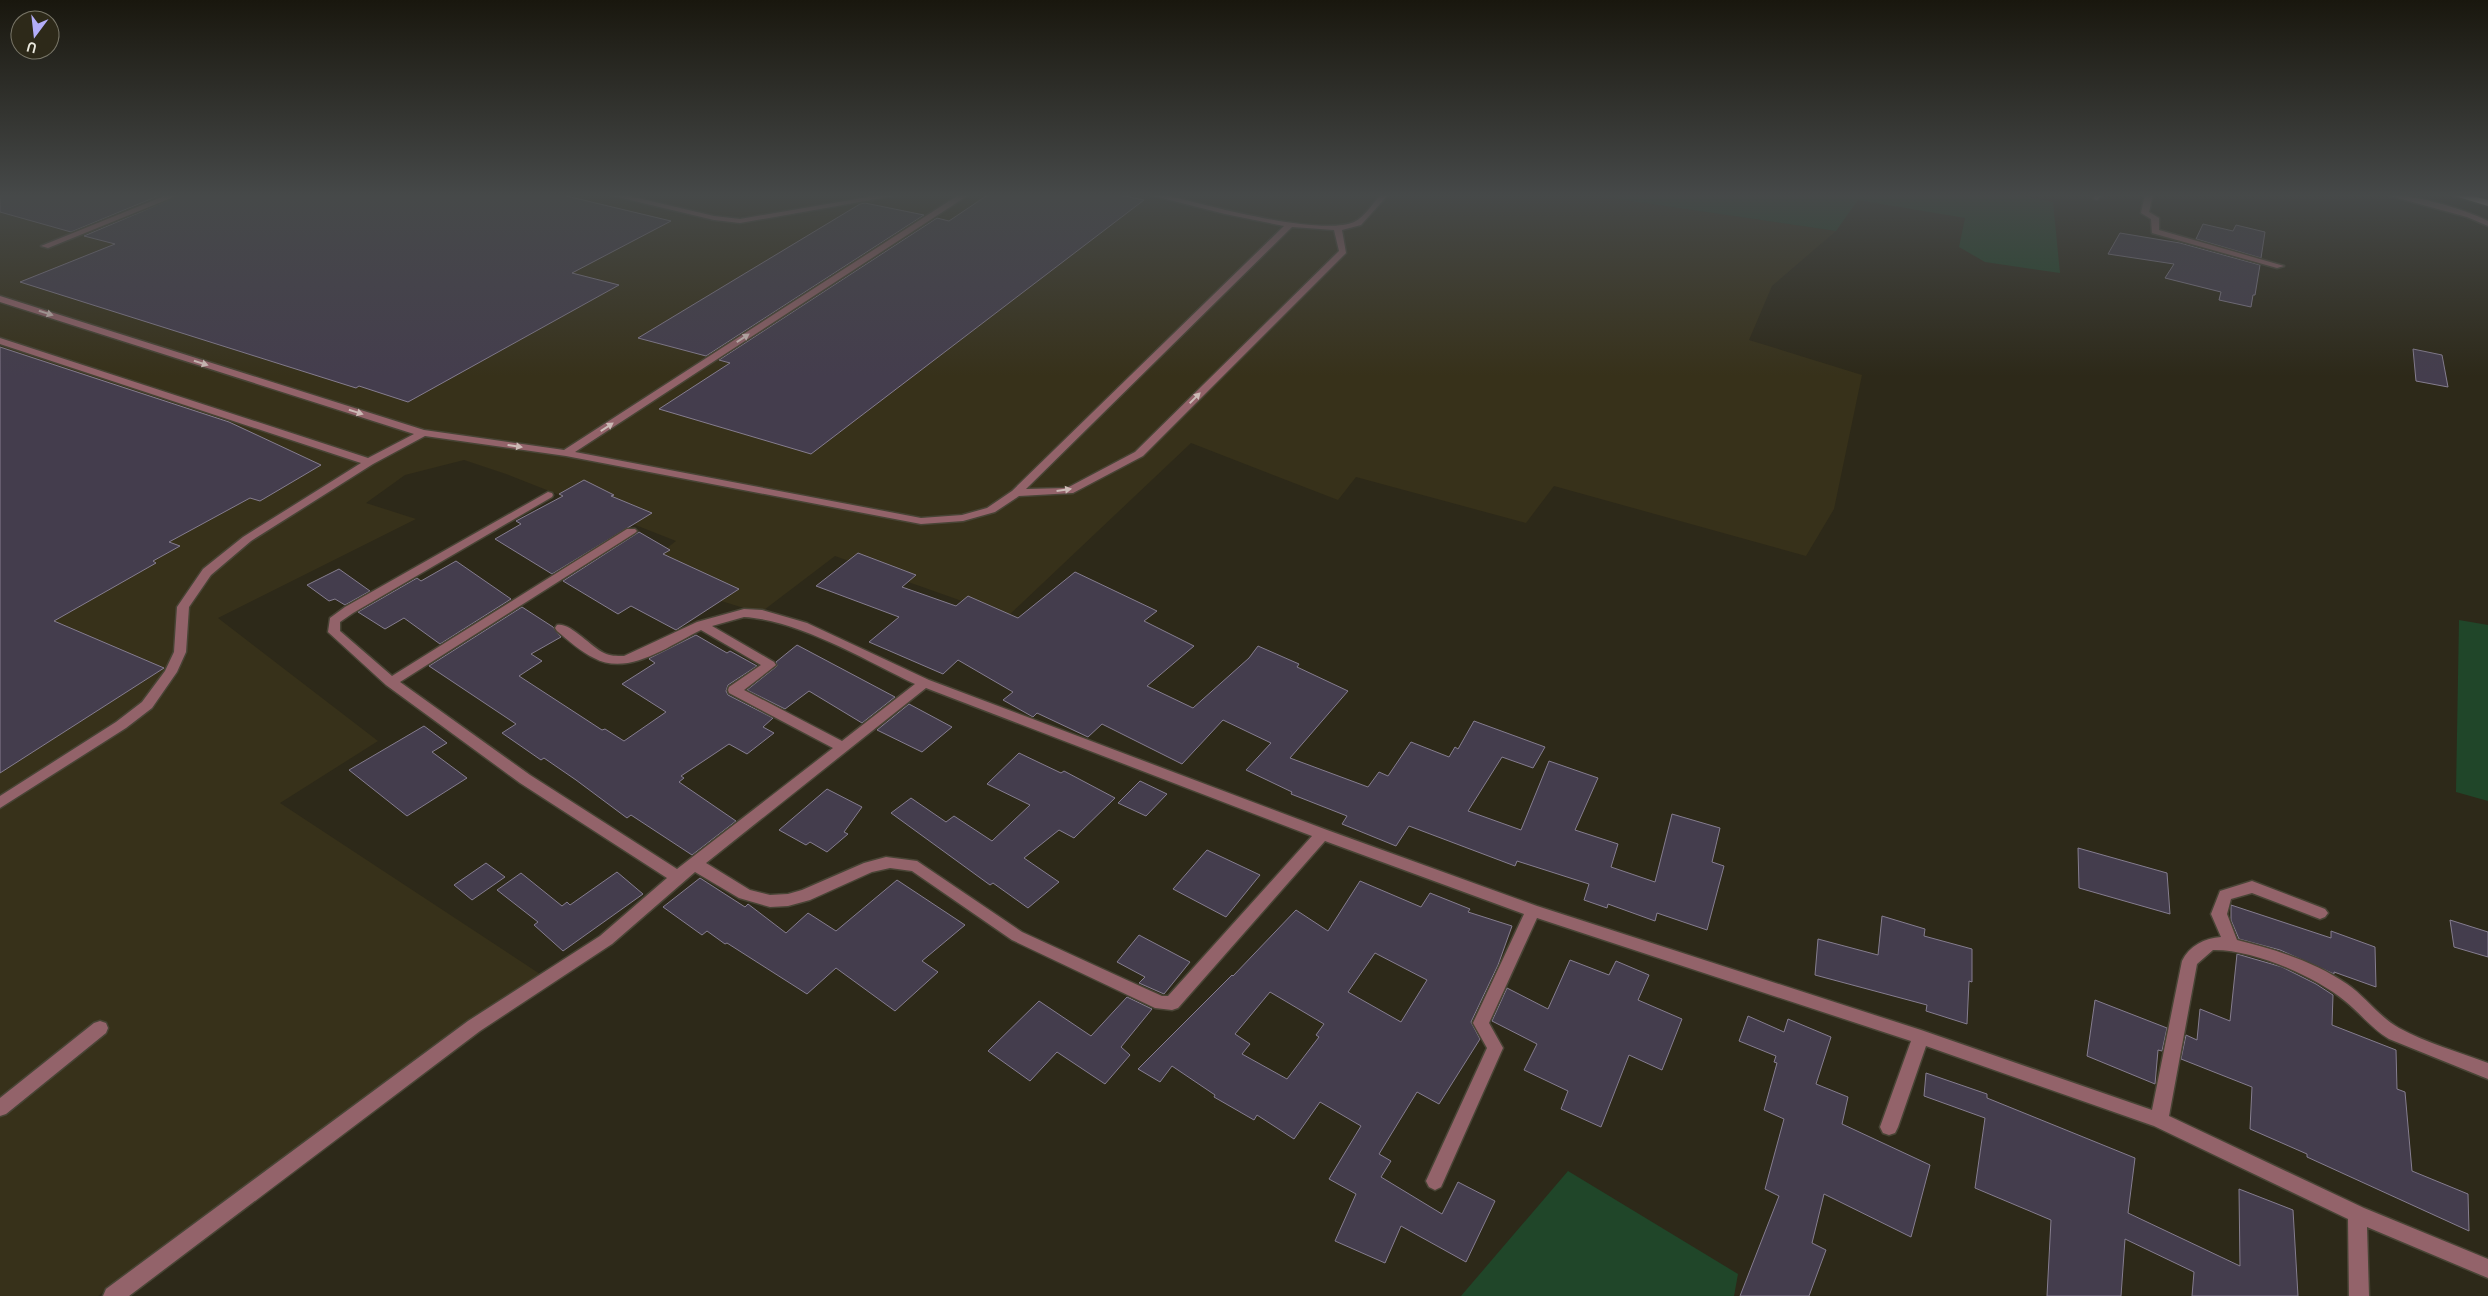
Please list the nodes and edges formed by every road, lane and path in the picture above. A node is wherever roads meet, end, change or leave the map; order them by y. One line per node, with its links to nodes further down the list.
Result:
1 (873, 254): 9 (street, one-way to 1)
2 (1259, 254): 11 (street)
3 (1340, 254): 11 (street, one-way to 3)
4 (2239, 254): 5 (street)
5 (2280, 266)
6 (0, 299): 8 (street, one-way to 8)
7 (0, 341): 10 (street)
8 (423, 433): 9 (street, one-way to 9); 10 (street)
9 (566, 453): 11 (street)
10 (369, 462): 19 (street)
11 (1016, 493)
12 (548, 495): 16 (street)
13 (631, 530): 16 (street)
14 (701, 625): 15 (street); 17 (street); 18 (street)
15 (561, 628)
16 (391, 682): 22 (street)
17 (924, 683): 18 (street); 20 (street)
18 (843, 747): 21 (street)
19 (0, 803)
20 (1322, 834): 21 (street); 23 (street)
21 (695, 864): 22 (street)
22 (678, 877): 35 (street)
23 (1532, 911): 27 (street); 32 (street)
24 (2320, 913): 25 (street)
25 (2231, 944): 28 (street); 30 (street)
26 (100, 1028): 29 (street)
27 (1922, 1037): 30 (street); 31 (street)
28 (2488, 1071)
29 (0, 1108)
30 (2160, 1120): 33 (street)
31 (1889, 1127)
32 (1435, 1181)
33 (2357, 1214): 34 (street); 36 (street)
34 (2488, 1269)
35 (113, 1296)
36 (2359, 1296)

